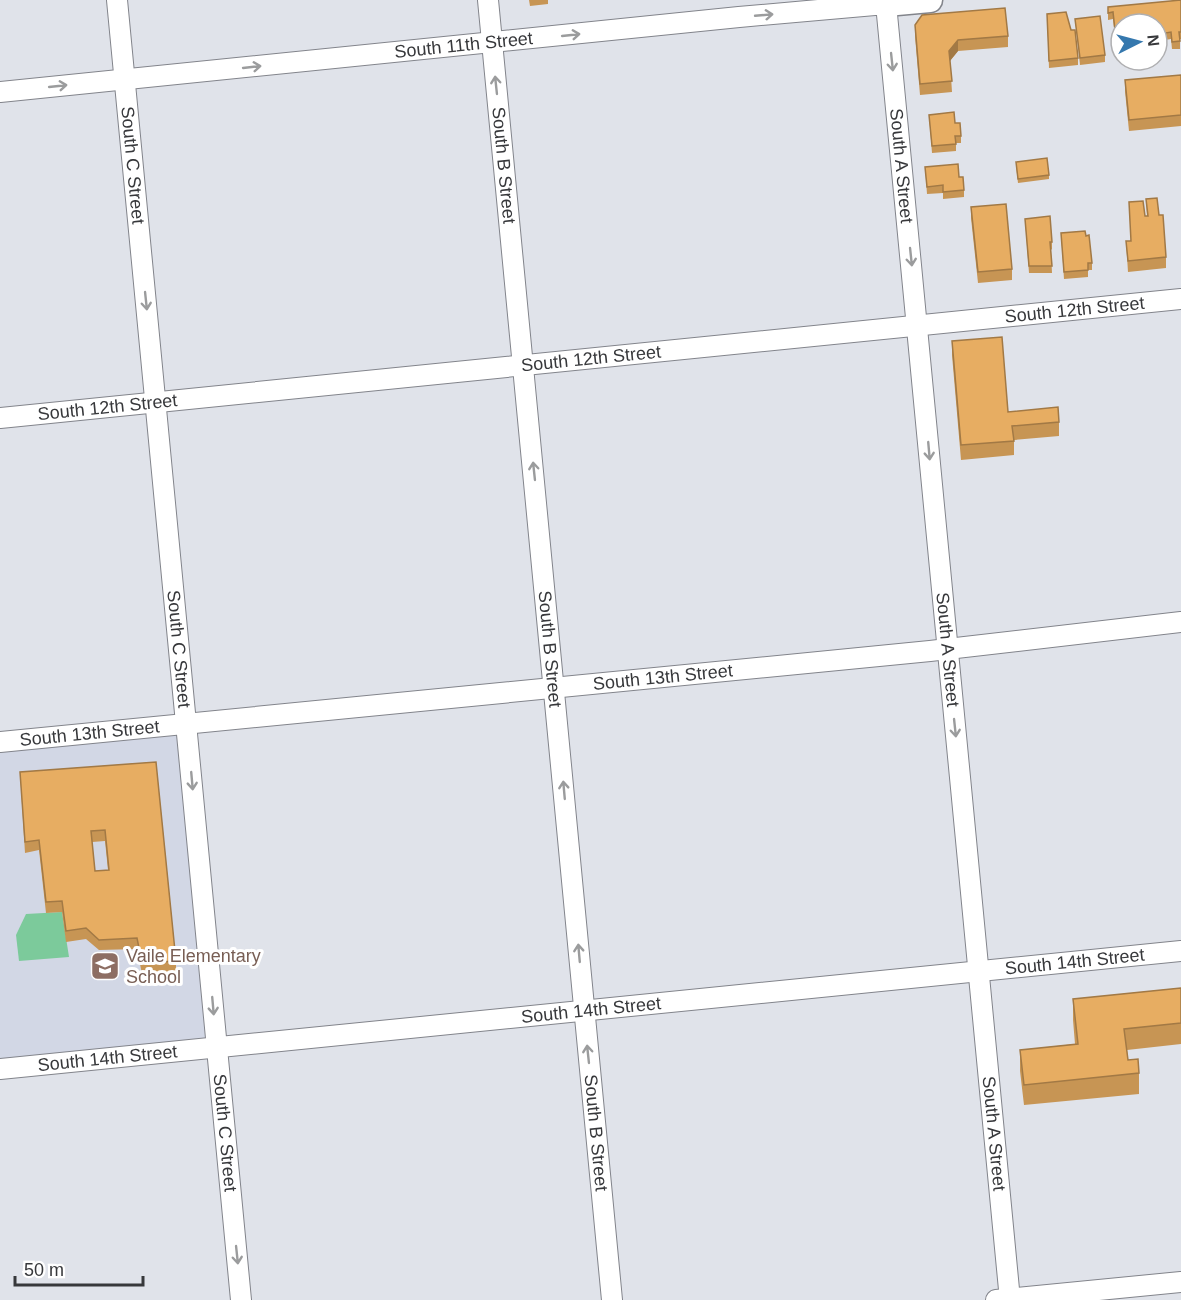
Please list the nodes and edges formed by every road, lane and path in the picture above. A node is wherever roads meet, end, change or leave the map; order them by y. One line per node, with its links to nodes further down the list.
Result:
1 (117, 0): 7 (street, South C Street)
2 (488, 0): 6 (street, South B Street)
3 (930, 0): 4 (main road, South 11th Street)
4 (886, 2): 5 (street, South 11th Street, one-way to 4); 10 (street, South A Street, one-way to 10)
5 (738, 8): 6 (street, South 11th Street, one-way to 5)
6 (492, 43): 7 (street, South 11th Street, one-way to 6); 11 (street, South B Street, one-way to 6)
7 (123, 79): 8 (street, South 11th Street, one-way to 7); 12 (street, South C Street, one-way to 12)
8 (0, 92)
9 (1181, 299): 10 (street, South 12th Street)
10 (918, 326): 11 (street, South 12th Street); 15 (street, South A Street, one-way to 15)
11 (523, 364): 12 (street, South 12th Street); 16 (street, South B Street, one-way to 11)
12 (156, 402): 13 (street, South 12th Street); 17 (street, South C Street)
13 (0, 418)
14 (1181, 622): 15 (street, South 13th Street)
15 (947, 649): 16 (street, South 13th Street); 20 (street, South A Street, one-way to 20)
16 (555, 688): 17 (street, South 13th Street); 21 (street, South B Street, one-way to 16)
17 (187, 723): 18 (street, South 13th Street); 22 (street, South C Street, one-way to 22)
18 (0, 742)
19 (1181, 951): 20 (street, South 14th Street)
20 (979, 972): 21 (street, South 14th Street); 27 (street, South A Street)
21 (584, 1011): 22 (street, South 14th Street); 26 (street, South B Street, one-way to 21)
22 (217, 1047): 23 (street, South 14th Street); 25 (street, South C Street, one-way to 25)
23 (0, 1069)
24 (1181, 1282): 27 (street)
25 (241, 1300)
26 (612, 1300)
27 (1006, 1300)

